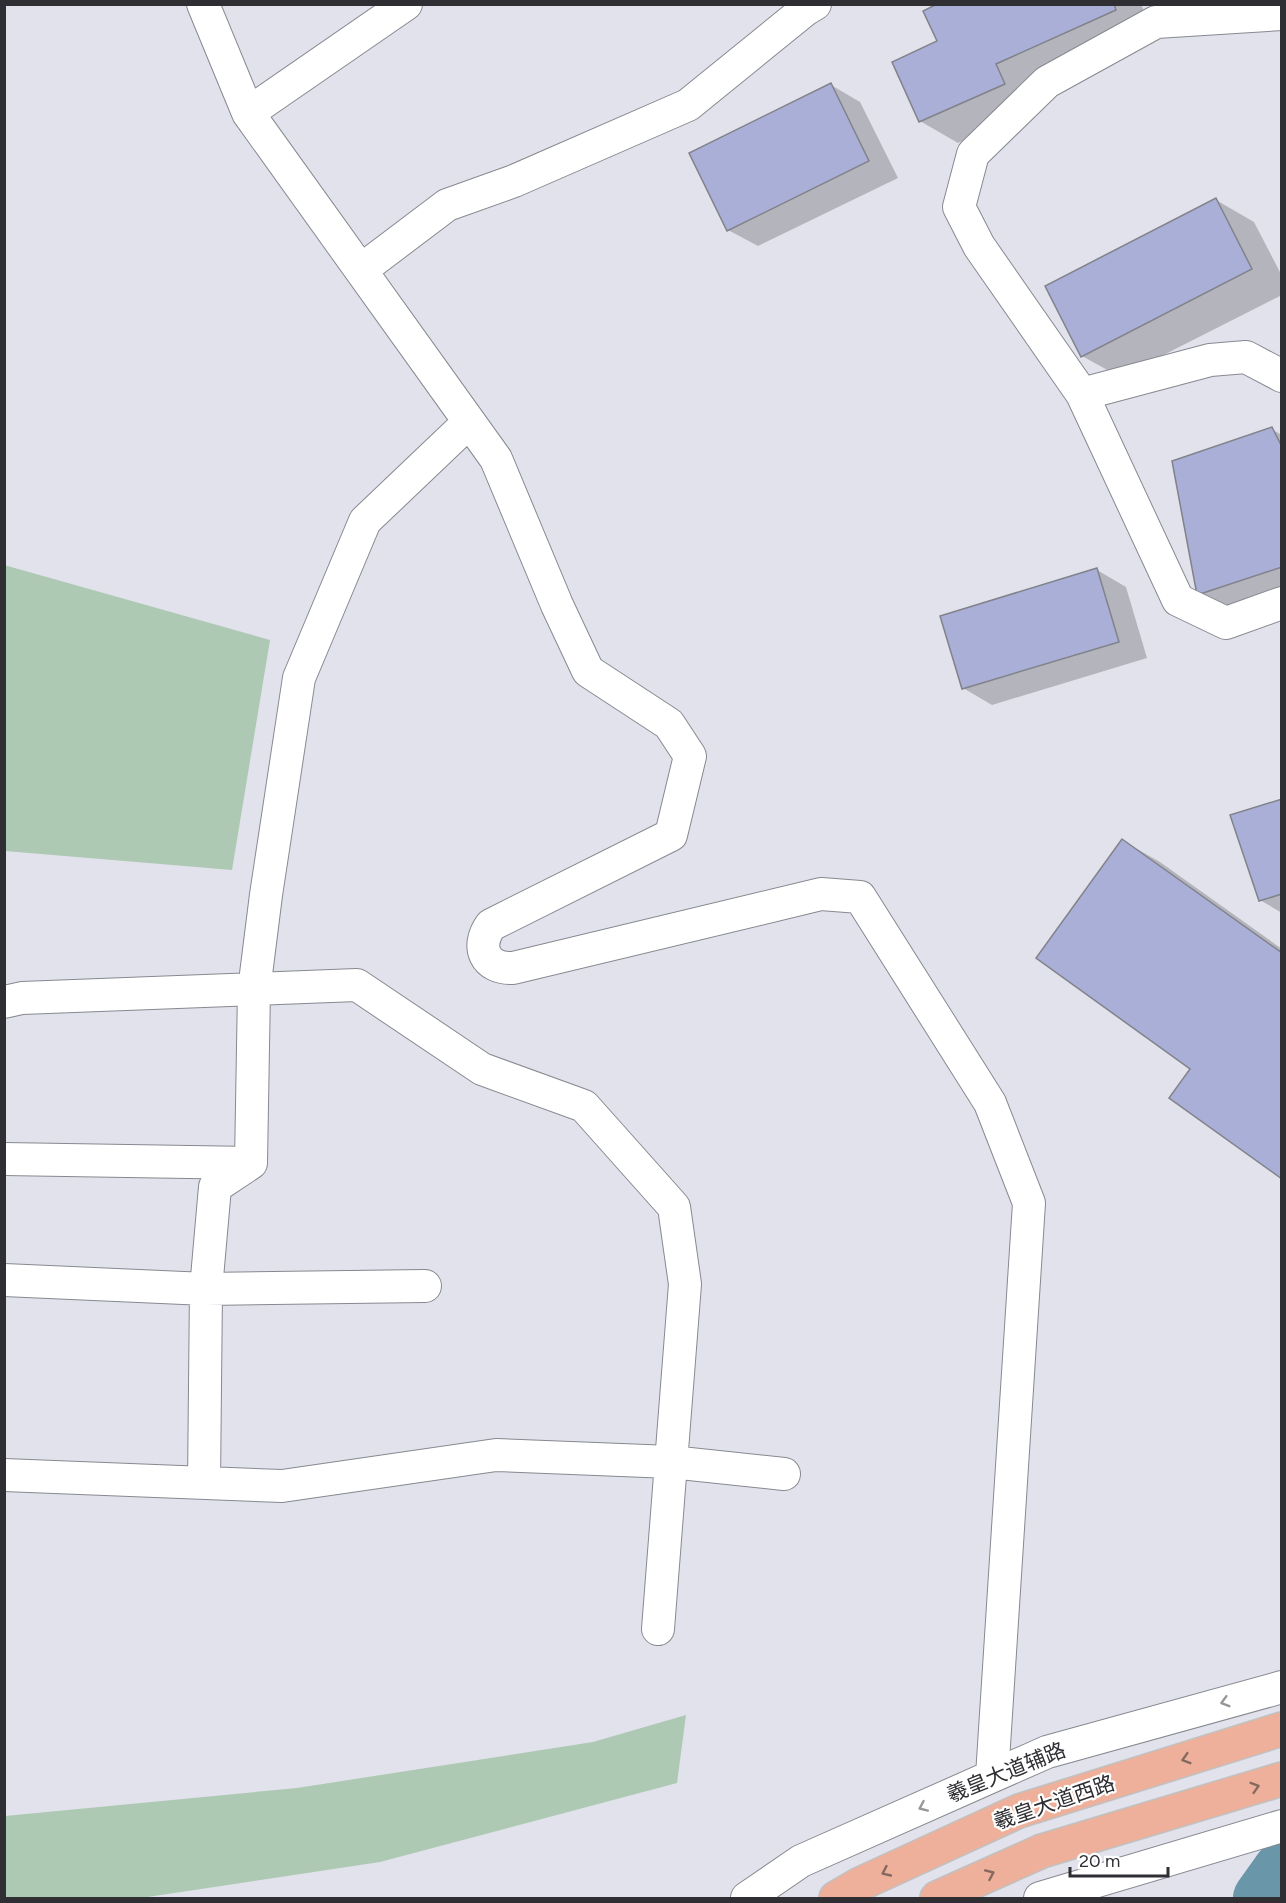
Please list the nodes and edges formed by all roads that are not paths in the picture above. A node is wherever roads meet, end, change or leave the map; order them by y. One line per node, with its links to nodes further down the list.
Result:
1 (203, 4): 5 (street)
2 (406, 4): 5 (street)
3 (815, 4): 6 (street)
4 (1281, 14): 8 (street)
5 (248, 113): 6 (street)
6 (361, 270): 9 (street)
7 (1281, 376): 8 (street)
8 (1082, 394): 10 (street)
9 (470, 422): 11 (street); 25 (street)
10 (1281, 603)
11 (254, 990): 12 (street); 14 (street); 18 (street)
12 (4, 1002)
13 (4, 1159): 14 (street)
14 (251, 1163): 17 (street)
15 (4, 1280): 17 (street)
16 (425, 1286): 17 (street)
17 (206, 1289): 21 (street)
18 (671, 1462): 20 (street); 21 (street); 22 (street)
19 (4, 1474): 21 (street)
20 (784, 1474)
21 (204, 1483)
22 (658, 1629)
23 (1281, 1686): 25 (street, 羲皇大道辅路, one-way to 25)
24 (1281, 1729): 29 (main road, 羲皇大道西路, one-way to 29)
25 (992, 1776): 28 (street, 羲皇大道辅路, one-way to 28)
26 (1281, 1779): 30 (main road, 羲皇大道西路, one-way to 26)
27 (1281, 1826): 31 (street)
28 (747, 1899)
29 (836, 1899)
30 (937, 1899)
31 (1040, 1899)

